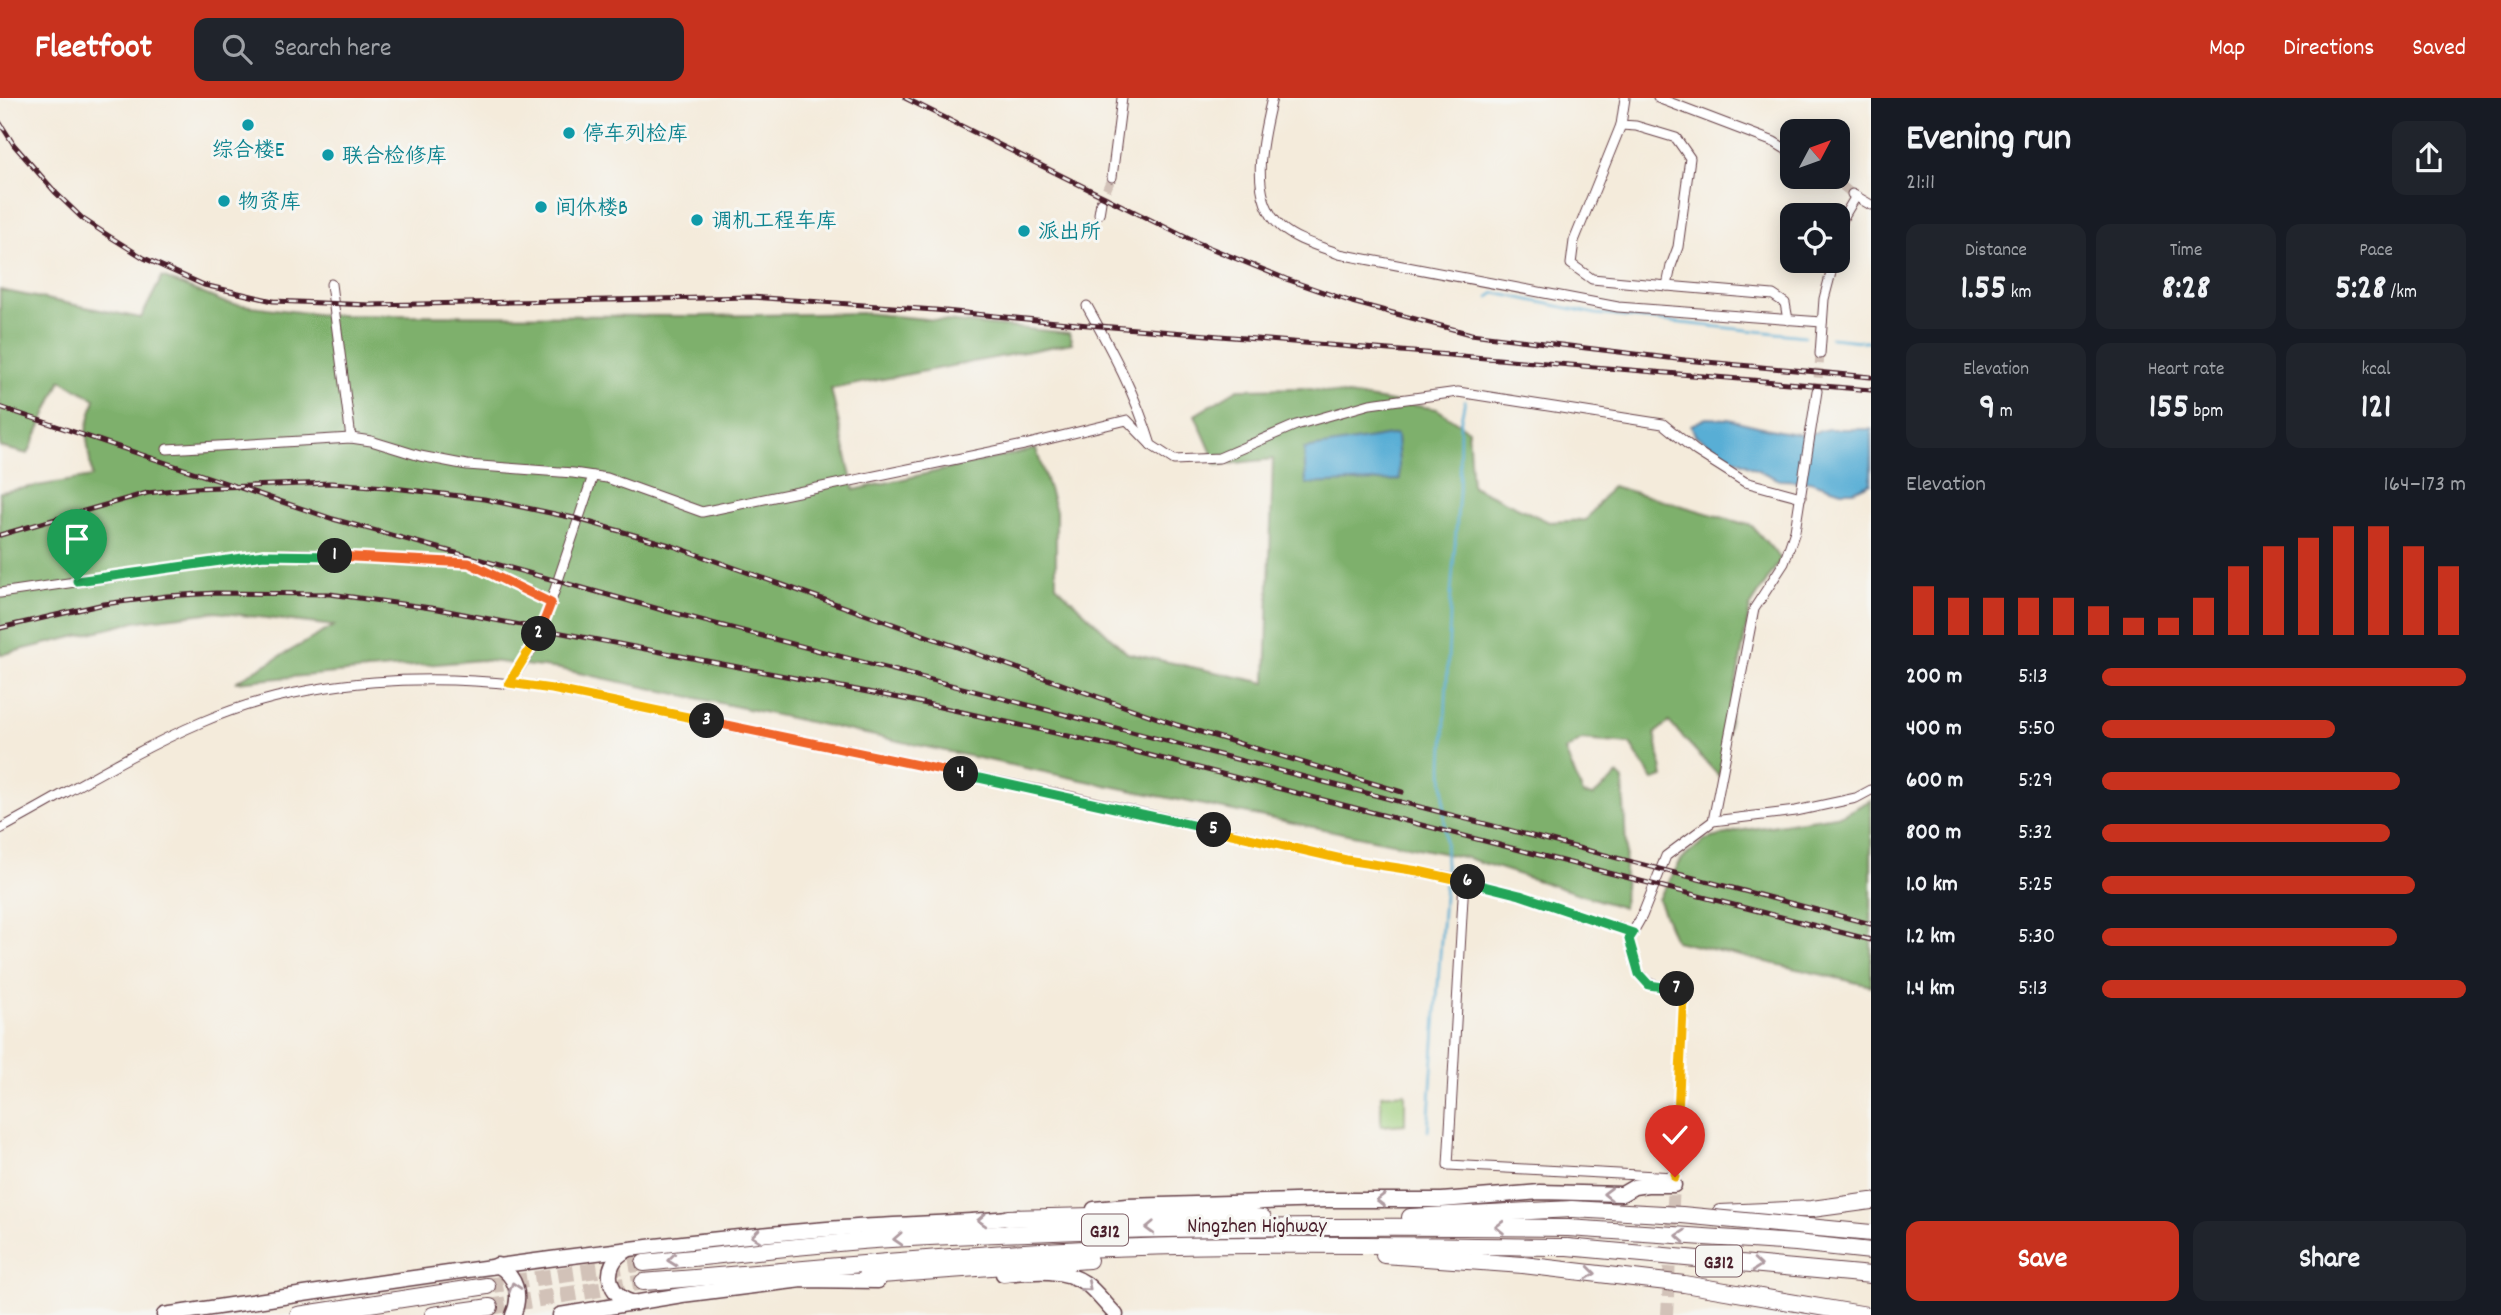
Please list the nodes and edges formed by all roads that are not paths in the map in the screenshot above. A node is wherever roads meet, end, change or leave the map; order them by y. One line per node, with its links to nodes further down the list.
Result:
1 (1122, 98): 7 (street)
2 (1272, 98): 16 (street)
3 (1625, 98): 5 (street)
4 (1658, 98): 6 (street)
5 (1621, 125): 14 (street); 14 (street)
6 (1780, 146)
7 (1112, 177)
8 (1101, 202): 11 (street)
9 (1850, 204): 10 (street)
10 (1871, 205)
11 (1099, 214)
12 (1830, 273): 17 (street)
13 (331, 284): 20 (street)
14 (1667, 286): 16 (street)
15 (1087, 306): 21 (street)
16 (1788, 320): 17 (street)
17 (1822, 322): 18 (street)
18 (1819, 354)
19 (1816, 391): 24 (street)
20 (351, 438): 22 (street); 23 (street)
21 (1151, 445): 23 (street); 24 (street)
22 (167, 449)
23 (593, 476): 26 (street)
24 (1801, 497): 29 (street)
25 (0, 593): 26 (street)
26 (551, 603): 27 (street)
27 (509, 683): 30 (street); 31 (street)
28 (1871, 790): 29 (street)
29 (1713, 821): 32 (street)
30 (0, 829)
31 (1464, 880): 32 (street); 33 (street)
32 (1633, 933): 33 (street)
33 (1675, 1181): 36 (main road, one-way to 36)
34 (1871, 1201): 35 (highway, bridge)
35 (1682, 1215): 37 (highway, bridge); 38 (highway, bridge)
36 (1008, 1218): 37 (highway); 40 (main road, one-way to 40)
37 (1323, 1226): 41 (highway, Ningzhen Highway / G312, one-way to 37, bridge); 42 (highway, Ningzhen Highway / G312, one-way to 42)
38 (1871, 1233)
39 (1270, 1246): 44 (highway, Ningzhen Highway / G312, one-way to 44, bridge); 45 (highway); 46 (highway, Ningzhen Highway / G312); 48 (highway, one-way to 48, bridge)
40 (631, 1249): 43 (main road); 49 (main road)
41 (1871, 1251)
42 (644, 1263)
43 (497, 1265): 51 (main road); 54 (main road, one-way to 43)
44 (1871, 1275)
45 (802, 1280): 49 (main road); 56 (main road, one-way to 56)
46 (643, 1282)
47 (487, 1286): 52 (highway)
48 (1758, 1297): 57 (highway, bridge); 58 (highway, bridge)
49 (646, 1301): 55 (main road)
50 (490, 1307): 53 (highway)
51 (164, 1315)
52 (298, 1315)
53 (433, 1315)
54 (513, 1315)
55 (560, 1315)
56 (1116, 1315)
57 (1819, 1315)
58 (1867, 1315)

